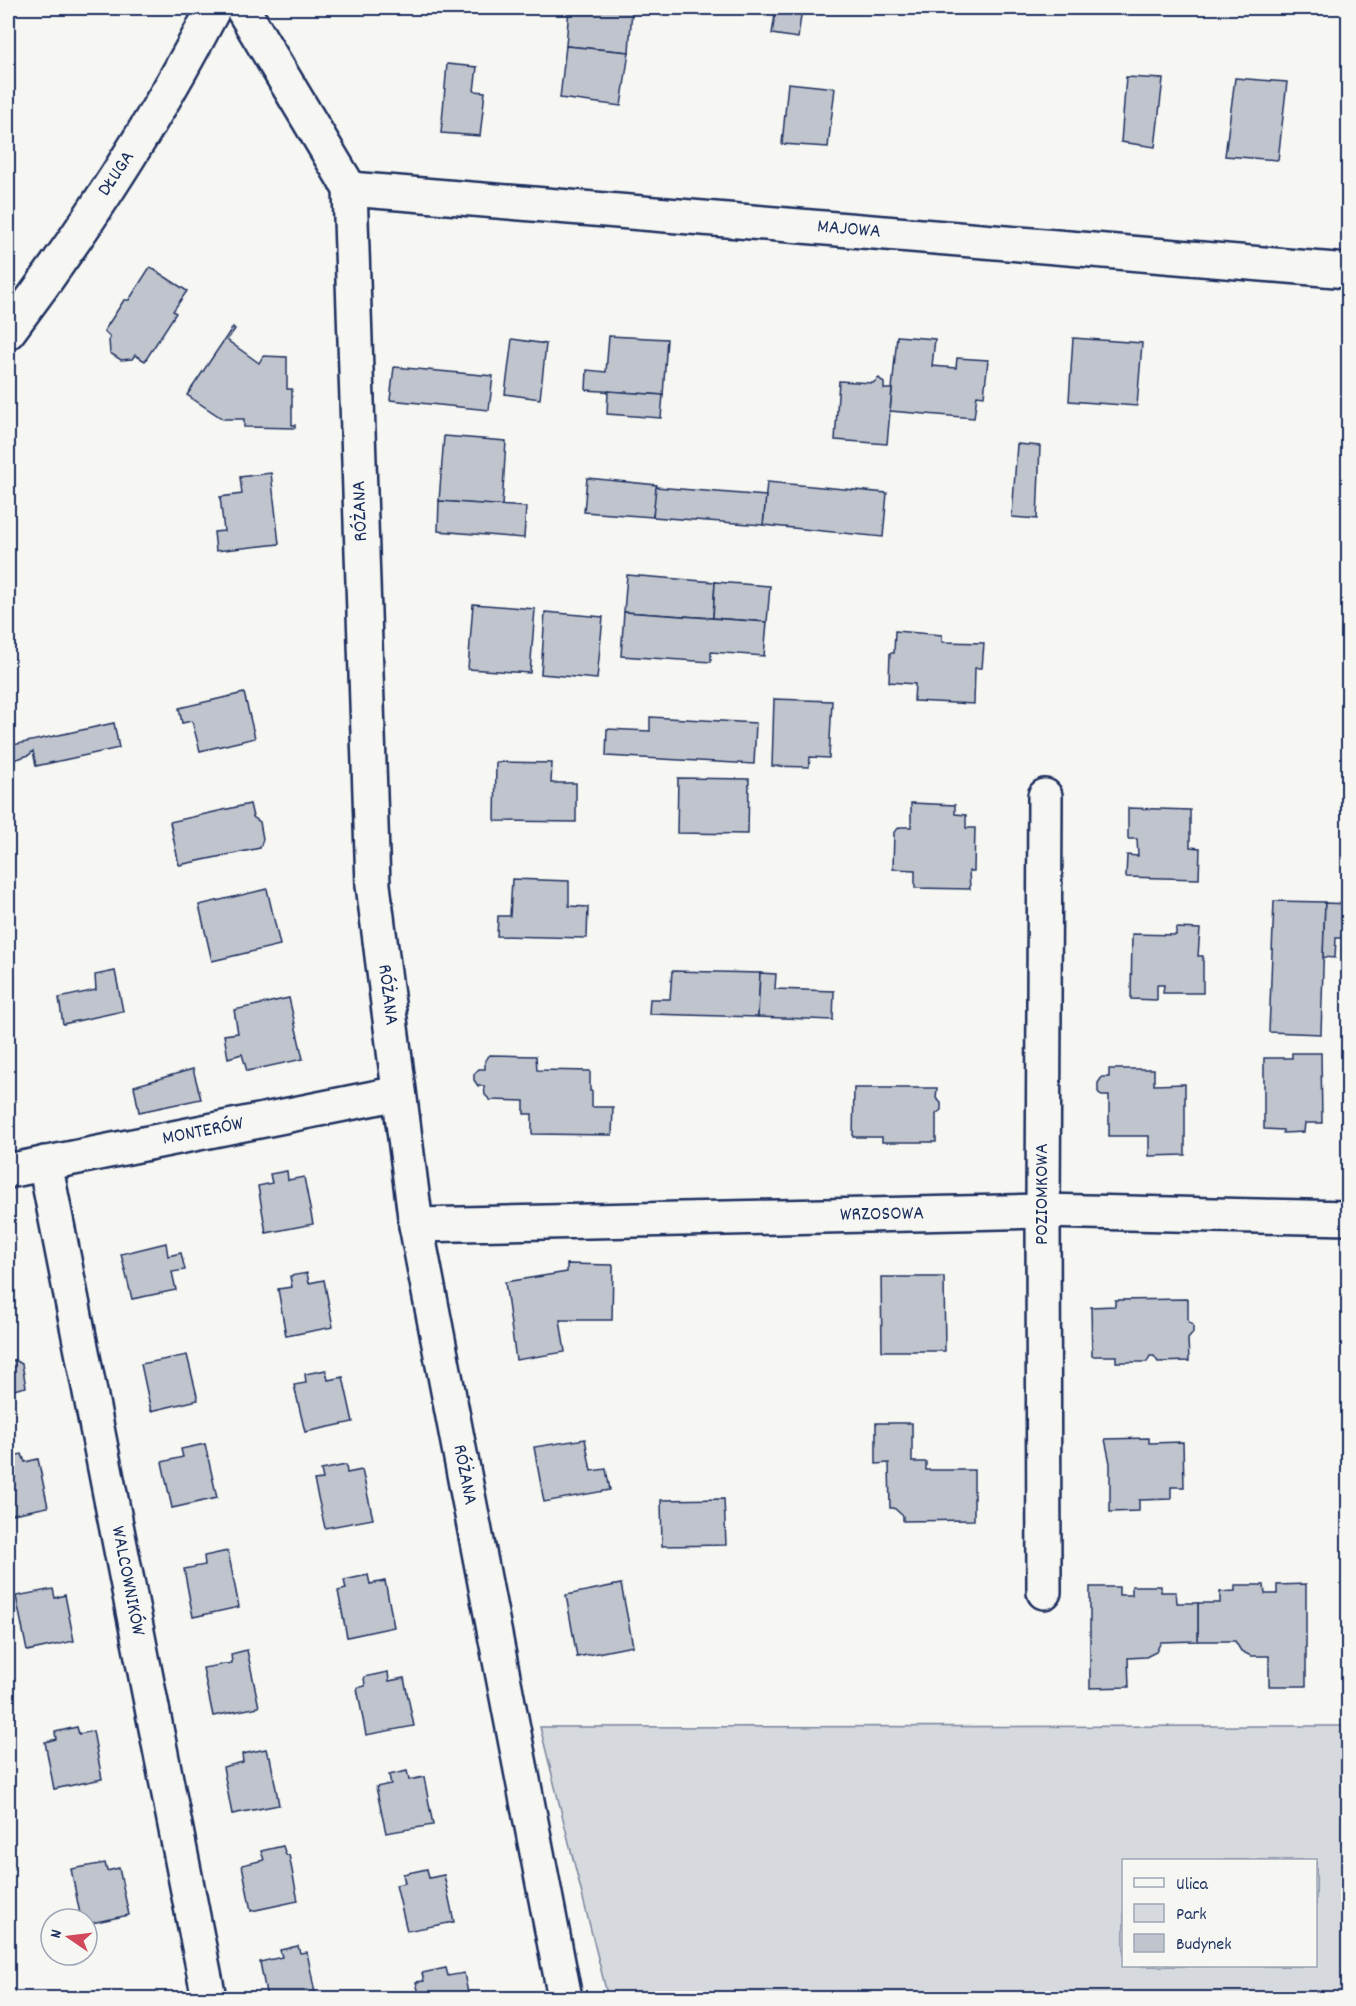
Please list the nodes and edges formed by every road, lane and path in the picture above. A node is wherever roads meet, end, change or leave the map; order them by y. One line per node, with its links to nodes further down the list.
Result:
1 (214, 8): 5 (street, DŁUGA)
2 (242, 8): 3 (street, RÓŻANA)
3 (350, 189): 4 (street, MAJOWA); 7 (street, RÓŻANA)
4 (1348, 271)
5 (8, 332)
6 (1045, 796): 10 (street, POZIOMKOWA)
7 (399, 1093): 8 (street, MONTERÓW); 12 (street, RÓŻANA)
8 (45, 1163): 9 (street, MONTERÓW); 14 (street, WALCOWNIKÓW)
9 (8, 1171)
10 (1043, 1211): 11 (street, WRZOSOWA); 12 (street, WRZOSOWA); 13 (street, POZIOMKOWA)
11 (1348, 1218)
12 (416, 1225): 15 (street, RÓŻANA)
13 (1044, 1592)
14 (209, 1998)
15 (565, 1998)

